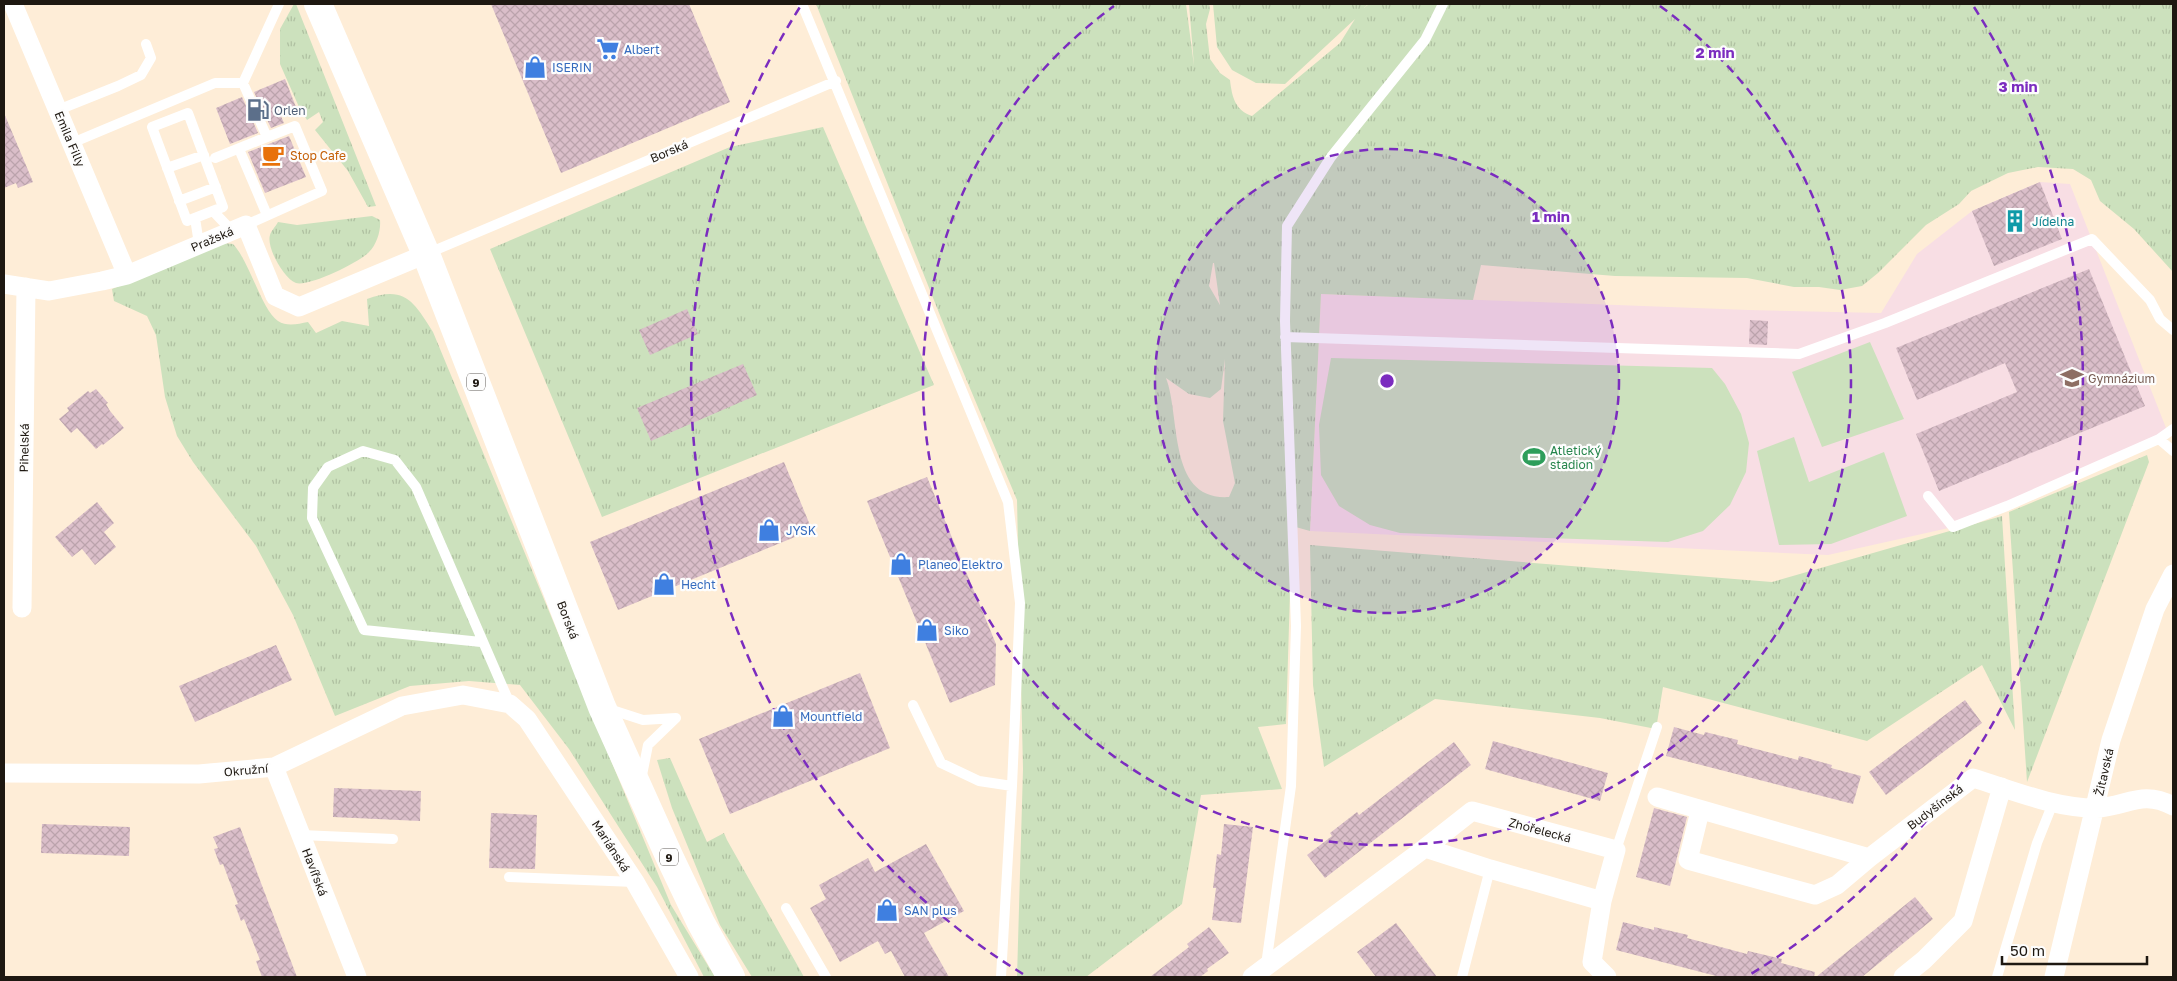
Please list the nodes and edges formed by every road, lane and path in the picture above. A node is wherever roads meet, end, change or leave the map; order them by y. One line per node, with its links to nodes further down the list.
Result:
1 (13, 4): 9 (street, Emila Filly)
2 (279, 4): 8 (lane)
3 (318, 4): 23 (main road, Borská / 9)
4 (802, 4): 7 (lane)
5 (1443, 4): 28 (lane)
6 (146, 44): 9 (lane)
7 (836, 81): 23 (lane, Borská); 42 (lane)
8 (243, 83): 10 (lane); 11 (lane)
9 (58, 110): 11 (street, Emila Filly)
10 (267, 137): 12 (lane); 19 (lane)
11 (72, 144): 24 (street, Emila Filly)
12 (239, 149): 14 (lane); 19 (lane)
13 (204, 155): 15 (lane); 15 (lane); 16 (lane)
14 (215, 158)
15 (167, 168): 17 (lane)
16 (216, 187): 17 (lane); 18 (lane)
17 (179, 201): 20 (lane)
18 (213, 211): 20 (lane); 21 (lane)
19 (267, 215): 21 (lane)
20 (196, 218): 22 (lane)
21 (239, 228): 22 (street, Pražská); 23 (street, Pražská)
22 (199, 244): 24 (street, Pražská)
23 (426, 254): 38 (main road, Borská / 9)
24 (127, 275): 26 (street, Pražská)
25 (4, 284): 26 (street, Pražská)
26 (26, 288): 34 (street, Pihelská)
27 (2173, 330): 28 (lane)
28 (1285, 337): 60 (lane)
29 (2173, 429): 30 (lane)
30 (2159, 439): 31 (lane); 32 (lane)
31 (2173, 451)
32 (1928, 496)
33 (2173, 574): 48 (street, Žitavská)
34 (22, 608)
35 (481, 642): 35 (lane); 36 (lane)
36 (510, 704): 40 (street, Okružní); 57 (street, Mariánská)
37 (913, 705): 42 (lane)
38 (602, 707): 44 (main road, Borská / 9); 44 (lane)
39 (1658, 727): 53 (lane)
40 (274, 767): 41 (street, Okružní); 50 (street, Havířská)
41 (4, 773)
42 (1012, 786): 65 (lane)
43 (2002, 787): 46 (street, Budyšínská); 54 (street, Budyšínská); 68 (street)
44 (638, 791): 63 (main road, Borská / 9)
45 (1657, 797): 49 (street)
46 (2053, 803): 48 (street, Budyšínská); 69 (lane)
47 (2173, 806): 48 (street, Budyšínská)
48 (2096, 808): 70 (street, Žitavská)
49 (1700, 811): 54 (street); 54 (street, Budyšínská)
50 (301, 835): 51 (lane); 61 (street, Havířská)
51 (393, 839)
52 (1425, 848): 53 (street, Zhořelecká); 55 (street); 60 (street, Zhořelecká)
53 (1616, 850): 58 (street)
54 (1869, 858)
55 (1490, 869): 58 (street); 66 (lane)
56 (509, 878): 57 (lane)
57 (635, 882): 62 (street, Mariánská)
58 (1602, 901): 67 (street)
59 (786, 908): 64 (lane)
60 (1261, 973)
61 (356, 977)
62 (689, 977)
63 (731, 977)
64 (826, 977)
65 (1001, 977)
66 (1462, 977)
67 (1607, 977)
68 (1903, 977)
69 (1997, 977)
70 (2054, 977)

